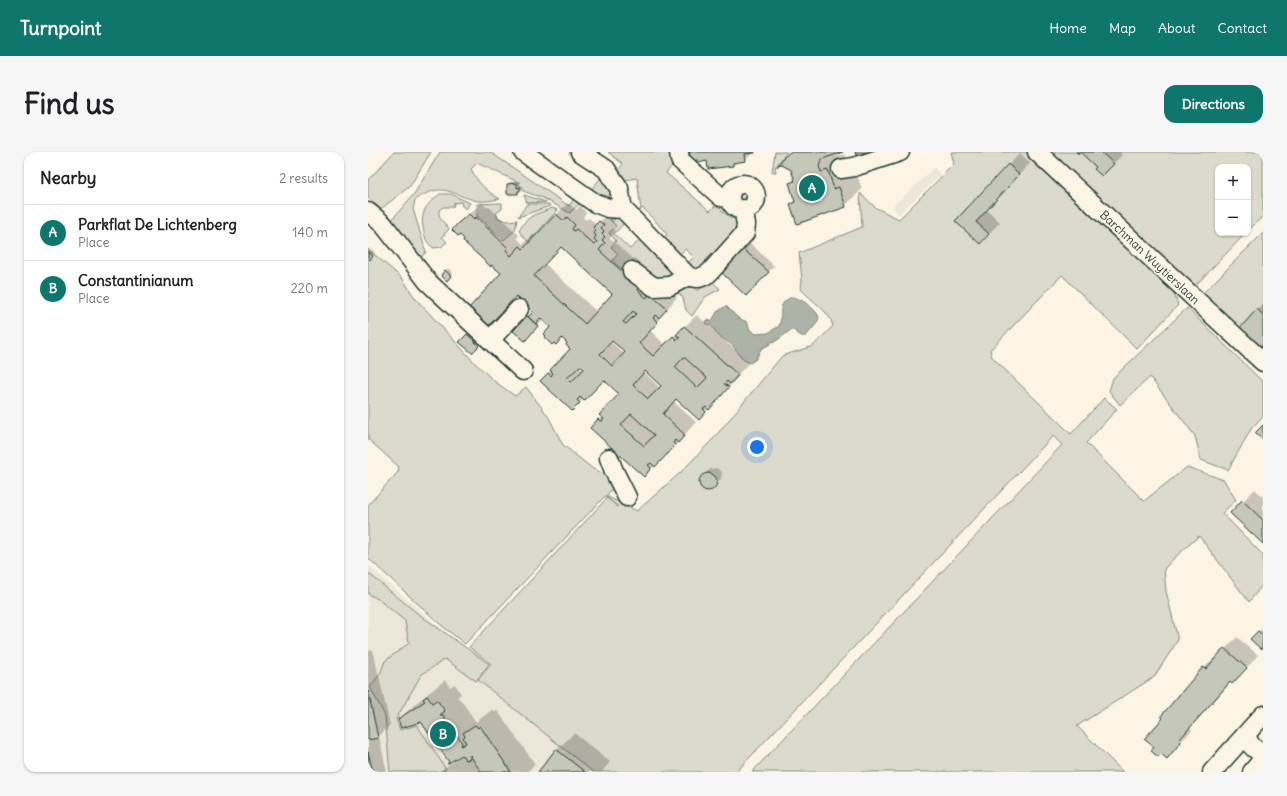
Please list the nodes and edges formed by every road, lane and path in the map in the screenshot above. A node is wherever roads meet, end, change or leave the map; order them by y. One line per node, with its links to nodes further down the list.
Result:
1 (522, 152): 8 (lane)
2 (580, 152): 8 (lane)
3 (679, 152): 7 (lane)
4 (900, 152): 6 (lane)
5 (1037, 152): 15 (lane, Barchman Wuytierslaan)
6 (841, 170)
7 (730, 198): 9 (lane); 9 (lane)
8 (623, 209): 12 (lane)
9 (743, 209): 12 (lane)
10 (368, 212): 14 (lane)
11 (632, 271): 12 (lane)
12 (688, 276)
13 (519, 310): 14 (lane)
14 (490, 340): 16 (lane)
15 (1263, 362)
16 (523, 372)
17 (609, 458): 18 (lane)
18 (627, 497)
19 (1263, 715): 20 (lane)
20 (1246, 734): 21 (lane); 23 (lane)
21 (1263, 752)
22 (1263, 759): 24 (lane)
23 (1212, 772)
24 (1252, 772)

